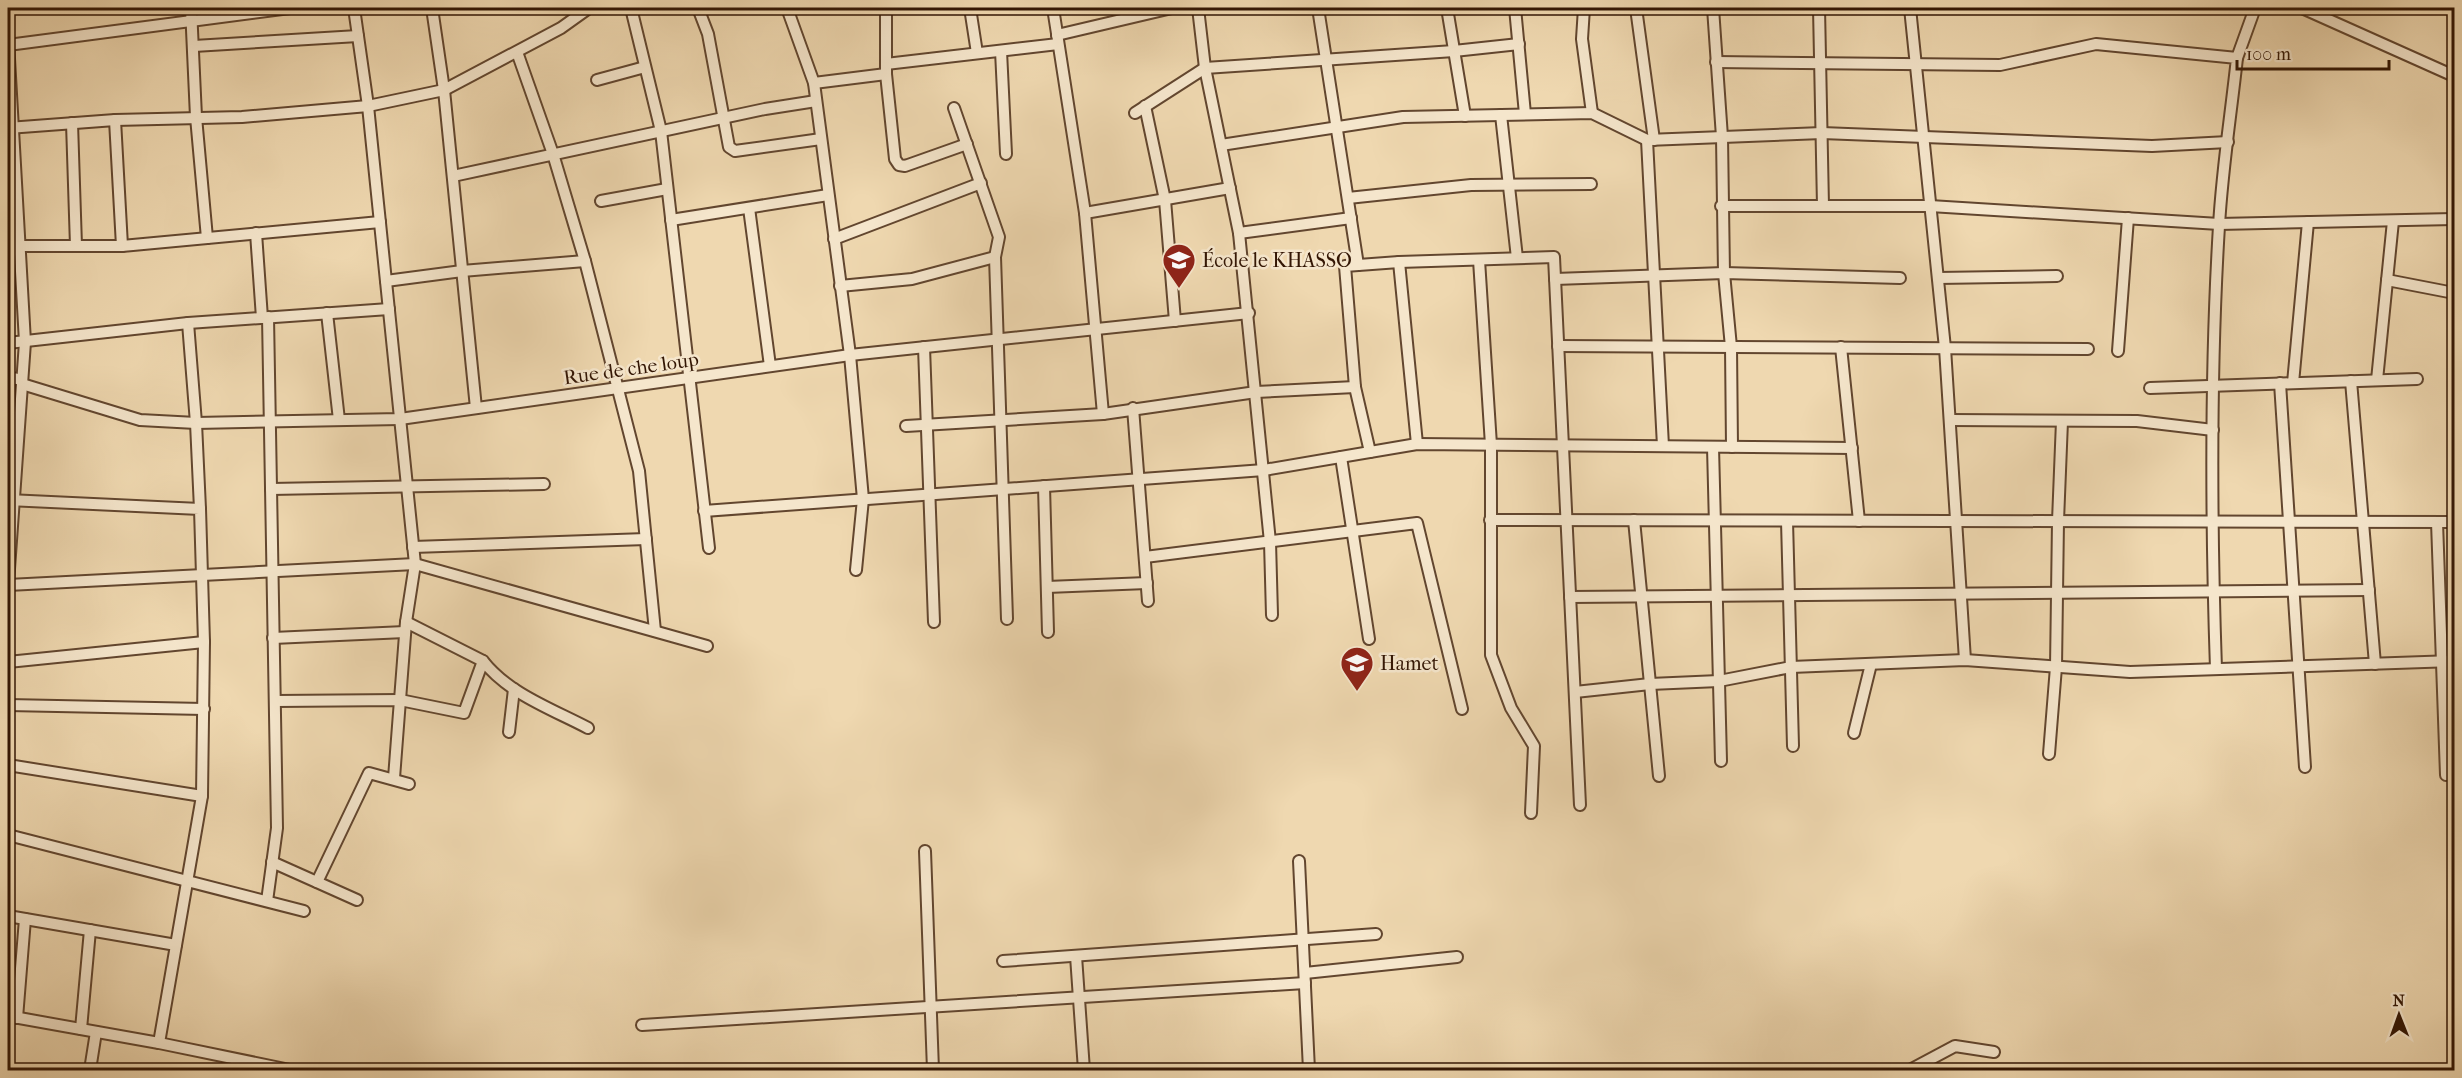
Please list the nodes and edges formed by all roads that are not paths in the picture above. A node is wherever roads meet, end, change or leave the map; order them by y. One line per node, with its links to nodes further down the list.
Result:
1 (191, 8): 24 (street)
2 (290, 8): 24 (street)
3 (354, 8): 25 (street)
4 (432, 8): 45 (street)
5 (589, 8): 32 (street)
6 (631, 8): 39 (street)
7 (698, 8): 56 (street)
8 (787, 8): 44 (street)
9 (886, 8): 41 (street)
10 (970, 8): 33 (street)
11 (1053, 8): 26 (street)
12 (1172, 8): 26 (street)
13 (1198, 8): 40 (street)
14 (1318, 8): 35 (street)
15 (1446, 8): 31 (street)
16 (1515, 8): 28 (street)
17 (1584, 8): 51 (street)
18 (1636, 8): 66 (street)
19 (1713, 8): 36 (street)
20 (1819, 8): 37 (street)
21 (1910, 8): 38 (street)
22 (2255, 8): 34 (street)
23 (2302, 8): 42 (street)
24 (193, 20): 27 (street); 29 (street)
25 (358, 36): 29 (street); 47 (street)
26 (1058, 39): 30 (street); 86 (street)
27 (8, 43): 60 (street)
28 (1519, 44): 31 (street); 52 (street)
29 (194, 46): 55 (street)
30 (1001, 51): 33 (street); 71 (street)
31 (1454, 51): 35 (street); 54 (street)
32 (517, 52): 45 (street); 70 (street)
33 (977, 54): 41 (street)
34 (2237, 58): 38 (street); 67 (street)
35 (1327, 59): 40 (street); 59 (street)
36 (1716, 62): 37 (street); 63 (street)
37 (1820, 63): 38 (street); 62 (street)
38 (1916, 63): 64 (street)
39 (645, 67): 43 (street); 61 (street)
40 (1205, 68): 48 (street); 69 (street)
41 (886, 69): 44 (street); 68 (street)
42 (2454, 76)
43 (597, 80)
44 (814, 83): 46 (street)
45 (444, 90): 47 (street); 72 (street)
46 (816, 101): 56 (street); 65 (street)
47 (368, 106): 55 (street); 92 (street)
48 (1145, 106): 50 (street); 80 (street)
49 (954, 108): 68 (street)
50 (1135, 113)
51 (1592, 113): 52 (street); 66 (street)
52 (1525, 114): 53 (street)
53 (1501, 115): 54 (street); 74 (street)
54 (1465, 116): 59 (street)
55 (196, 117): 57 (street); 97 (street)
56 (723, 118): 61 (street); 65 (street)
57 (115, 120): 58 (street); 102 (street)
58 (72, 123): 60 (street); 101 (street)
59 (1337, 127): 69 (street); 79 (street)
60 (10, 128): 100 (street)
61 (661, 131): 70 (street); 77 (street)
62 (1822, 133): 63 (street); 64 (street); 83 (street)
63 (1722, 137): 66 (street); 82 (street)
64 (1923, 137): 67 (street); 84 (street)
65 (821, 139): 78 (street)
66 (1650, 140): 111 (street)
67 (2228, 142): 94 (street)
68 (967, 144): 73 (street)
69 (1221, 145): 76 (street)
70 (553, 154): 72 (street); 106 (street)
71 (1006, 154)
72 (453, 176): 109 (street)
73 (981, 183): 98 (street); 103 (street)
74 (1509, 184): 75 (street); 79 (street); 104 (street)
75 (1591, 184)
76 (1230, 188): 80 (street); 96 (street)
77 (668, 189): 81 (street); 90 (street)
78 (828, 195): 85 (street); 98 (street)
79 (1348, 198): 87 (street)
80 (1165, 200): 86 (street); 124 (street)
81 (601, 201)
82 (1721, 206): 83 (street); 110 (street)
83 (1823, 206): 84 (street)
84 (1930, 206): 88 (street); 114 (street)
85 (748, 208): 90 (street); 139 (street)
86 (1085, 213): 126 (street)
87 (1351, 218): 96 (street); 108 (street)
88 (2128, 218): 94 (street); 137 (street)
89 (2454, 219): 91 (street)
90 (671, 220): 141 (street)
91 (2393, 221): 93 (street); 116 (street)
92 (380, 222): 95 (street); 117 (street)
93 (2308, 222): 94 (street); 147 (street)
94 (2219, 224): 148 (street)
95 (256, 233): 97 (street); 123 (street)
96 (1239, 233): 122 (street)
97 (207, 238): 102 (street)
98 (834, 239): 118 (street)
99 (8, 246): 100 (street)
100 (19, 246): 101 (street); 128 (street)
101 (76, 246): 102 (street)
102 (122, 246)
103 (995, 257): 118 (street); 127 (street)
104 (1517, 258): 105 (street); 115 (street)
105 (1479, 260): 107 (street); 168 (street)
106 (585, 261): 109 (street); 150 (street)
107 (1399, 262): 108 (street); 167 (street)
108 (1358, 265): 149 (street)
109 (462, 271): 117 (street); 153 (street)
110 (1724, 273): 111 (street); 113 (street); 133 (street)
111 (1654, 276): 115 (street); 131 (street)
112 (2057, 276): 114 (street)
113 (1900, 278)
114 (1938, 278): 135 (street)
115 (1555, 279): 130 (street)
116 (2387, 280): 119 (street); 143 (street)
117 (386, 281): 120 (street)
118 (840, 285): 138 (street)
119 (2454, 293)
120 (388, 309): 121 (street); 156 (street)
121 (327, 313): 123 (street); 157 (street)
122 (1249, 313): 124 (street, Rue de che loup); 152 (street)
123 (265, 318): 125 (street); 161 (street)
124 (1175, 321): 126 (street, Rue de che loup)
125 (188, 323): 128 (street); 162 (street)
126 (1096, 329): 127 (street, Rue de che loup); 155 (street)
127 (997, 340): 132 (street, Rue de che loup); 158 (street)
128 (25, 342): 129 (street); 145 (street)
129 (8, 343)
130 (1558, 346): 131 (street); 169 (street)
131 (1658, 346): 133 (street); 170 (street)
132 (924, 347): 138 (street, Rue de che loup); 163 (street)
133 (1731, 347): 134 (street); 172 (street)
134 (1841, 347): 135 (street); 173 (street)
135 (1946, 348): 136 (street); 159 (street)
136 (2088, 349)
137 (2118, 351)
138 (850, 355): 139 (street, Rue de che loup); 184 (street)
139 (770, 366): 141 (street, Rue de che loup)
140 (8, 377): 145 (street, Rue de che loup)
141 (689, 378): 150 (street, Rue de che loup); 187 (street)
142 (2417, 379): 143 (street)
143 (2377, 380): 144 (street)
144 (2351, 381): 147 (street); 198 (street)
145 (22, 382): 162 (street, Rue de che loup); 166 (street)
146 (2280, 383): 147 (street); 148 (street); 197 (street)
147 (2293, 383)
148 (2212, 386): 151 (street); 165 (street)
149 (1355, 387): 152 (street); 174 (street)
150 (617, 388): 153 (street, Rue de che loup); 202 (street)
151 (2150, 388)
152 (1256, 392): 154 (street); 176 (street)
153 (476, 408): 156 (street, Rue de che loup)
154 (1133, 408): 155 (street); 177 (street)
155 (1103, 414): 158 (street)
156 (400, 419): 157 (street, Rue de che loup); 180 (street)
157 (339, 420): 161 (street, Rue de che loup)
158 (1000, 420): 163 (street); 182 (street)
159 (1950, 420): 160 (street); 194 (street)
160 (2062, 421): 165 (street); 195 (street)
161 (270, 422): 162 (street, Rue de che loup); 181 (street)
162 (196, 423): 186 (street)
163 (928, 425): 164 (street); 183 (street)
164 (906, 426)
165 (2213, 430): 196 (street)
166 (13, 437): 185 (street)
167 (1417, 444): 168 (street); 174 (street)
168 (1491, 445): 169 (street); 188 (street)
169 (1564, 445): 170 (street); 189 (street)
170 (1663, 446): 171 (street)
171 (1713, 447): 172 (street); 191 (street)
172 (1732, 447): 173 (street)
173 (1852, 448): 193 (street)
174 (1370, 452): 175 (street)
175 (1341, 457): 176 (street); 201 (street)
176 (1264, 470): 177 (street); 203 (street)
177 (1138, 479): 179 (street); 206 (street)
178 (544, 484): 180 (street)
179 (1044, 486): 182 (street); 213 (street)
180 (407, 487): 181 (street); 204 (street)
181 (271, 489): 208 (street)
182 (1003, 489): 183 (street); 225 (street)
183 (931, 494): 184 (street); 226 (street)
184 (863, 499): 187 (street); 209 (street)
185 (10, 500): 186 (street); 212 (street)
186 (200, 509): 210 (street)
187 (704, 511): 205 (street)
188 (1490, 520): 189 (street); 268 (street)
189 (1566, 520): 190 (street); 222 (street)
190 (1634, 520): 191 (street); 220 (street)
191 (1715, 520): 192 (street); 221 (street)
192 (1787, 521): 193 (street); 219 (street)
193 (1859, 521): 194 (street)
194 (1956, 521): 195 (street); 218 (street)
195 (2058, 521): 196 (street); 217 (street)
196 (2214, 521): 197 (street); 216 (street)
197 (2289, 521): 198 (street); 215 (street)
198 (2363, 521): 199 (street); 214 (street)
199 (2437, 522): 200 (street); 238 (street)
200 (2454, 522)
201 (1353, 531): 203 (street); 231 (street); 252 (street)
202 (646, 539): 204 (street); 228 (street)
203 (1270, 542): 206 (street); 224 (street)
204 (413, 547): 207 (street)
205 (709, 548)
206 (1145, 557): 211 (street)
207 (415, 564): 208 (street); 227 (street); 228 (street)
208 (272, 570): 210 (street); 230 (street)
209 (856, 570)
210 (200, 573): 212 (street); 232 (street)
211 (1147, 583): 213 (street); 223 (street)
212 (8, 584)
213 (1047, 587): 229 (street)
214 (2368, 590): 215 (street); 240 (street)
215 (2293, 591): 216 (street); 241 (street)
216 (2213, 592): 217 (street); 244 (street)
217 (2058, 593): 218 (street); 243 (street)
218 (1961, 594): 219 (street); 234 (street)
219 (1789, 595): 221 (street); 242 (street)
220 (1642, 596): 221 (street); 222 (street); 246 (street)
221 (1717, 596): 245 (street)
222 (1570, 597): 248 (street)
223 (1148, 601)
224 (1272, 615)
225 (1007, 620)
226 (934, 622)
227 (406, 627): 230 (street); 235 (street); 249 (street)
228 (655, 632): 233 (street)
229 (1048, 632)
230 (273, 638): 250 (street)
231 (1369, 639)
232 (204, 642): 237 (street); 253 (street)
233 (707, 646)
234 (1965, 660): 239 (street); 243 (street)
235 (483, 661): 247 (street); 249 (street)
236 (2454, 661): 238 (street)
237 (8, 662)
238 (2442, 662): 240 (street); 262 (street)
239 (1871, 664): 242 (street); 256 (street)
240 (2375, 664): 241 (street)
241 (2298, 666): 244 (street); 261 (street)
242 (1791, 667): 245 (street); 257 (street)
243 (2056, 667): 244 (street); 258 (street)
244 (2216, 669)
245 (1719, 681): 246 (street); 259 (street)
246 (1650, 684): 248 (street); 263 (street)
247 (514, 689): 254 (street); 255 (street)
248 (1575, 692): 267 (street)
249 (400, 700): 250 (street); 264 (street)
250 (274, 701): 272 (street)
251 (8, 705): 253 (street)
252 (1462, 709)
253 (204, 710): 266 (street)
254 (588, 728)
255 (509, 732)
256 (1854, 733)
257 (1793, 746)
258 (2049, 754)
259 (1720, 762)
260 (8, 765): 266 (street)
261 (2305, 767)
262 (2446, 775)
263 (1659, 776)
264 (394, 778): 265 (street); 274 (street)
265 (409, 784)
266 (202, 796): 273 (street)
267 (1580, 805)
268 (1531, 813)
269 (8, 835): 273 (street)
270 (925, 851): 289 (street)
271 (1299, 861): 282 (street)
272 (272, 862): 274 (street); 276 (street)
273 (187, 881): 276 (street); 283 (street)
274 (317, 882): 275 (street)
275 (357, 900)
276 (267, 901): 277 (street)
277 (304, 911)
278 (8, 916): 279 (street)
279 (25, 919): 280 (street); 290 (street)
280 (90, 930): 283 (street); 292 (street)
281 (1376, 934): 282 (street)
282 (1303, 939): 284 (street); 287 (street)
283 (176, 945): 294 (street)
284 (1076, 956): 286 (street); 288 (street)
285 (1457, 957): 287 (street)
286 (1003, 961)
287 (1305, 978): 288 (street); 300 (street)
288 (1079, 997): 289 (street); 299 (street)
289 (931, 1007): 291 (street); 298 (street)
290 (12, 1017): 292 (street)
291 (642, 1025)
292 (81, 1029): 293 (street)
293 (96, 1032): 294 (street); 296 (street)
294 (159, 1043): 297 (street)
295 (1994, 1052): 301 (street)
296 (90, 1071)
297 (290, 1071)
298 (933, 1071)
299 (1084, 1071)
300 (1309, 1071)
301 (1910, 1071)

